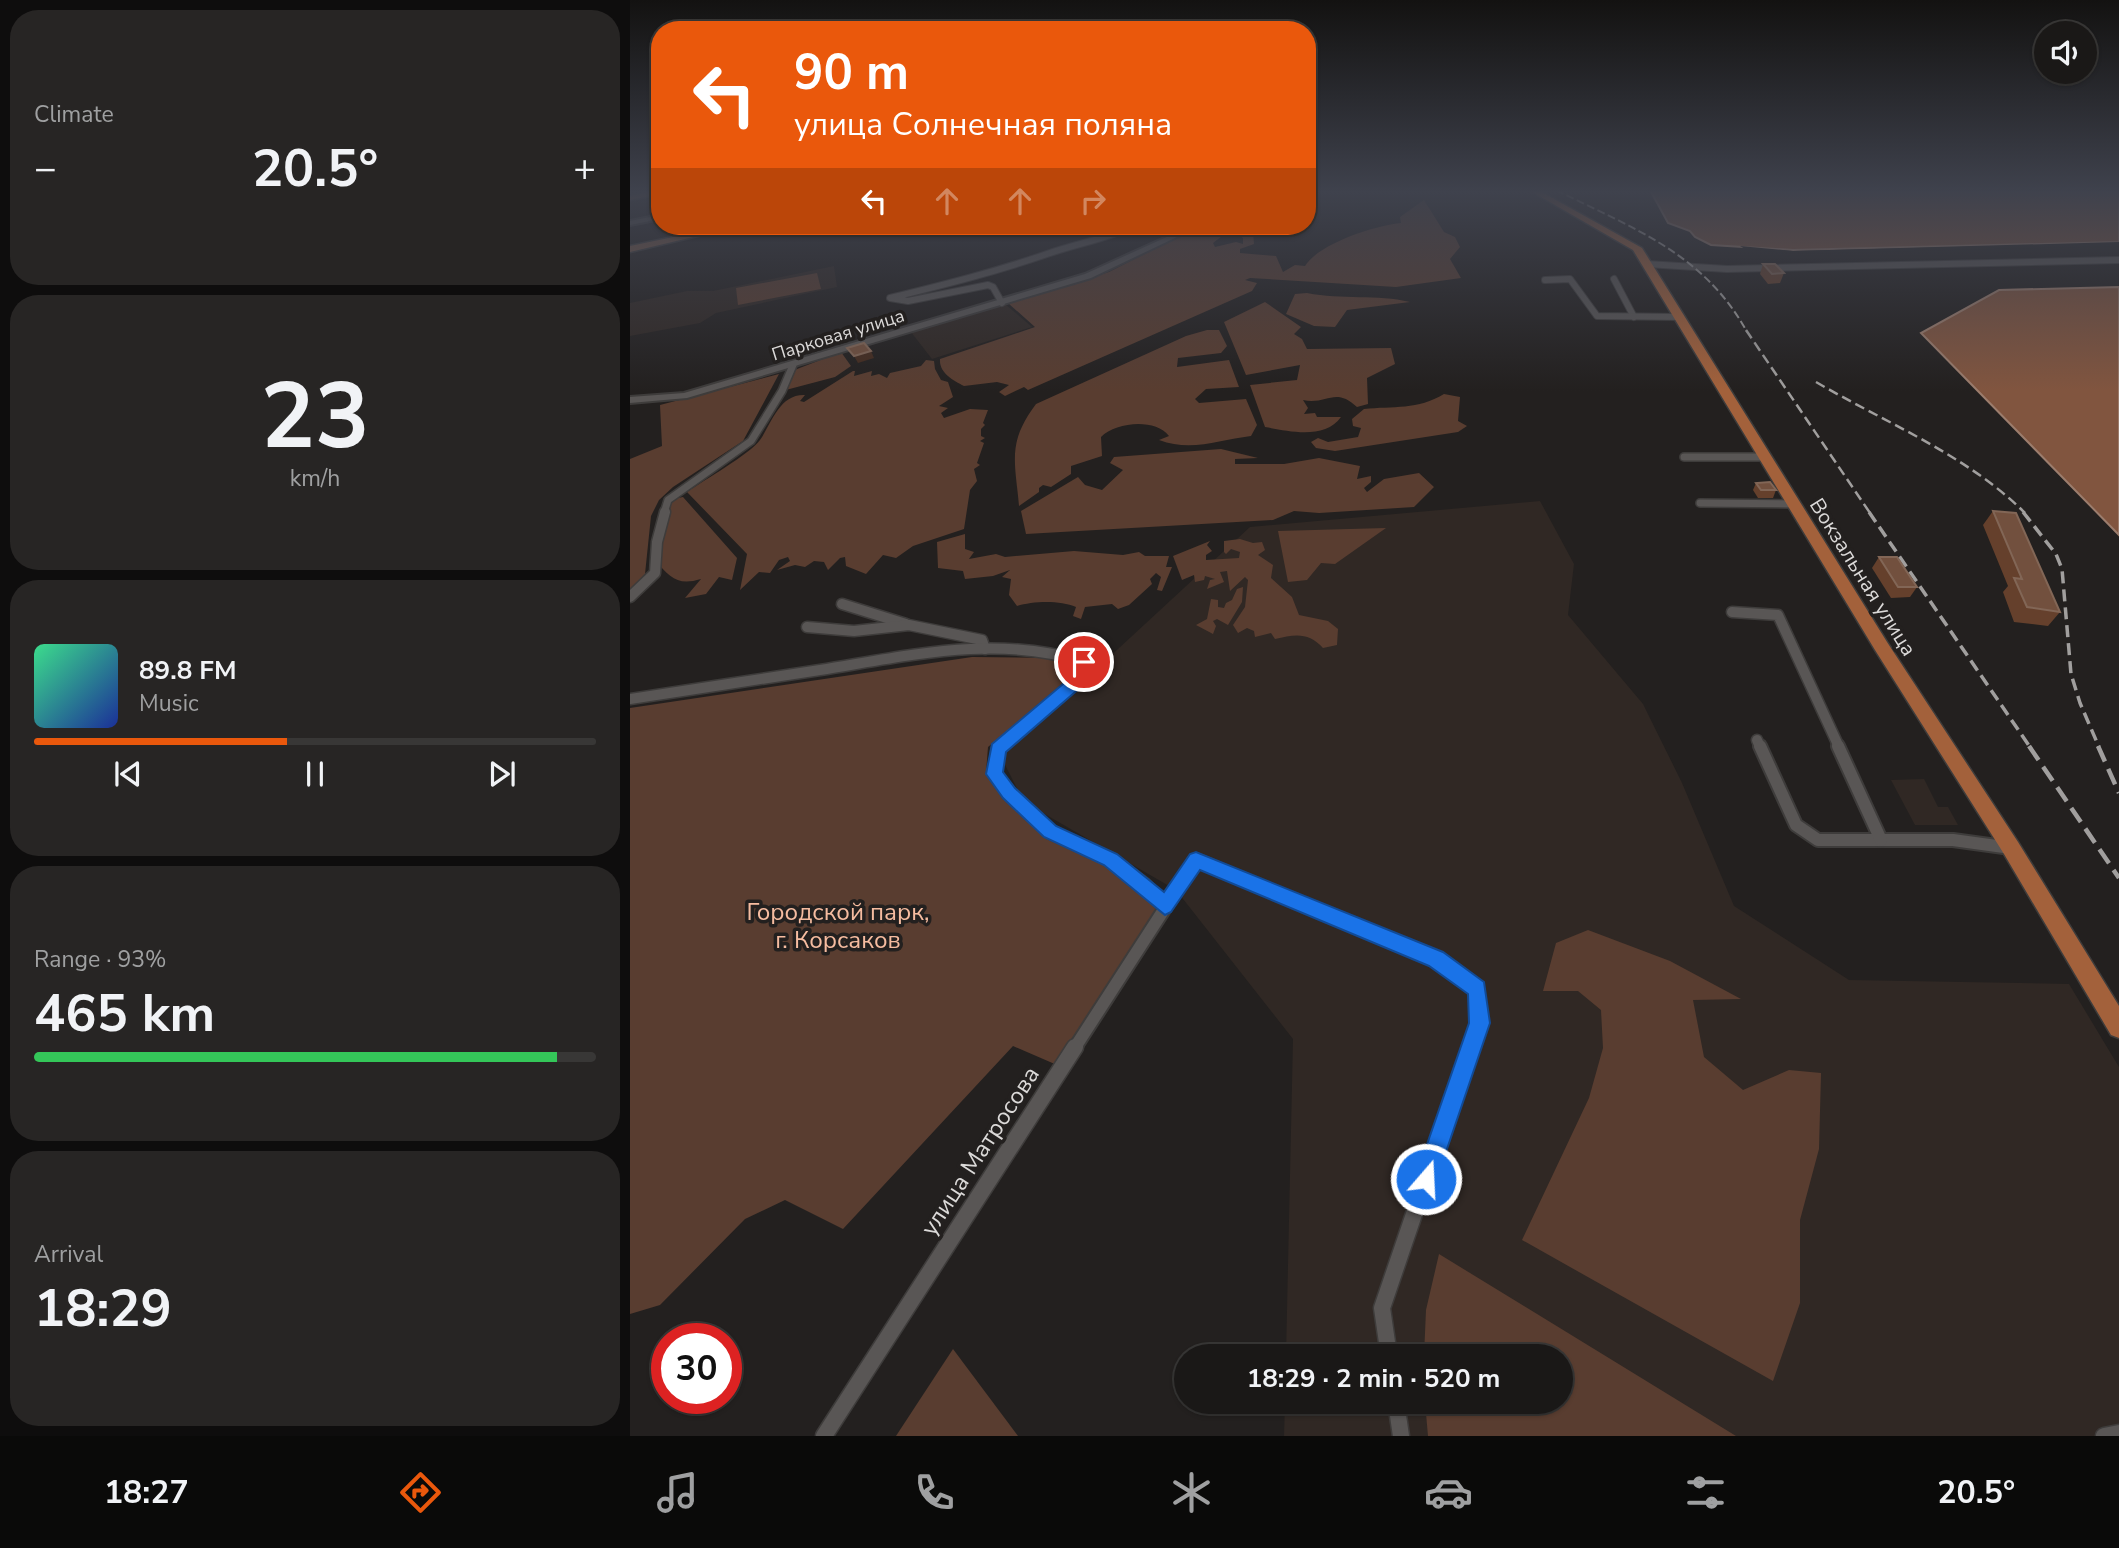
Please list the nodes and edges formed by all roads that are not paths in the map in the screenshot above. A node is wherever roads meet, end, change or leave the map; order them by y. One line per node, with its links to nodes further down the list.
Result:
1 (1040, 257): 8 (street, Парковая улица)
2 (1133, 257): 8 (street, Парковая улица)
3 (1643, 257): 5 (main road, Вокзальная улица)
4 (2119, 260): 5 (street)
5 (1647, 264): 10 (main road, Вокзальная улица)
6 (1614, 279): 9 (street)
7 (1545, 280): 9 (street)
8 (1002, 303): 11 (street, Парковая улица)
9 (1634, 317): 10 (street)
10 (1681, 317): 14 (main road, Вокзальная улица)
11 (793, 366): 12 (street, Парковая улица); 17 (street)
12 (632, 394)
13 (1684, 457): 14 (street)
14 (1764, 457): 16 (main road, Вокзальная улица)
15 (1700, 503): 16 (street)
16 (1792, 504): 26 (main road, Вокзальная улица)
17 (630, 597)
18 (842, 604): 20 (street)
19 (1732, 612): 25 (street)
20 (909, 625): 21 (street); 22 (street)
21 (807, 627)
22 (985, 649): 23 (street); 27 (street)
23 (630, 699)
24 (1757, 740): 25 (street)
25 (1881, 840): 26 (street)
26 (2011, 848): 28 (main road, Вокзальная улица)
27 (1165, 906): 29 (street, улица Матросова); 32 (street, улица Матросова)
28 (2119, 1027)
29 (1387, 1344)
30 (1398, 1414): 33 (street)
31 (2119, 1433): 34 (street)
32 (824, 1436)
33 (1401, 1436)
34 (2104, 1436)

